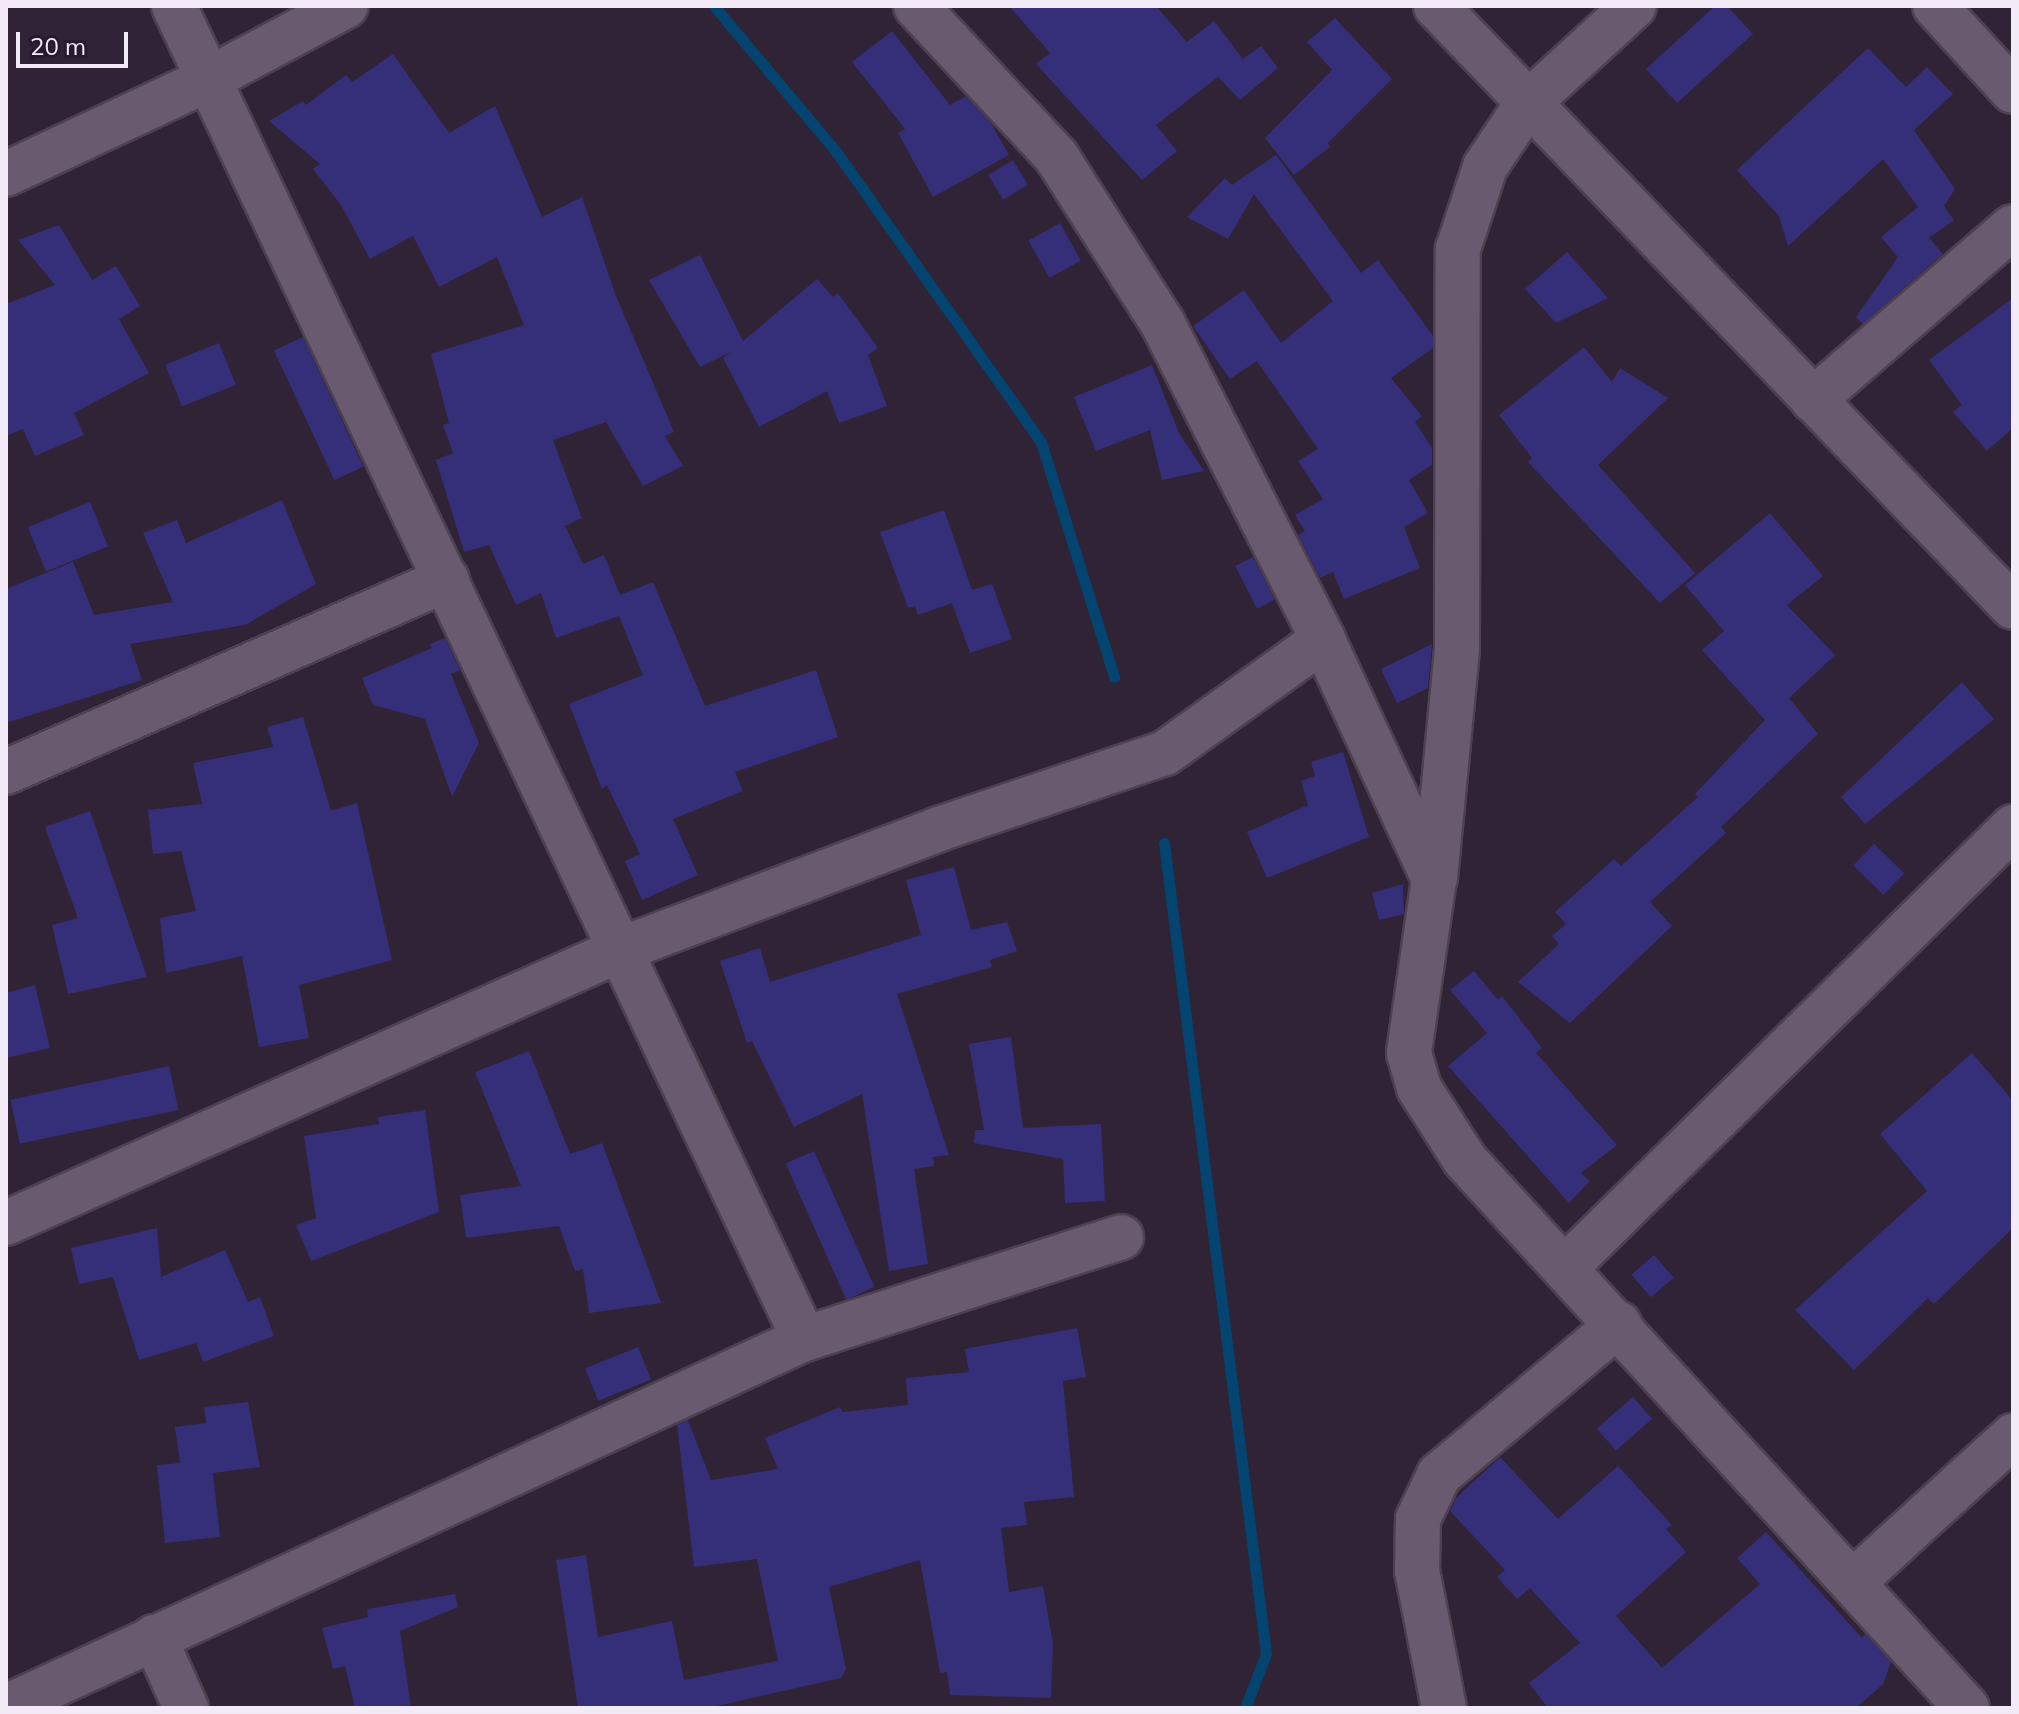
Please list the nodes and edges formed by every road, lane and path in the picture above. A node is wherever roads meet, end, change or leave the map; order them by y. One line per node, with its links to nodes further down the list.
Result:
1 (174, 6): 7 (street)
2 (346, 6): 7 (street)
3 (916, 6): 15 (street)
4 (1436, 6): 9 (street)
5 (1634, 6): 9 (street)
6 (1935, 6): 8 (street)
7 (209, 79): 10 (street); 13 (street)
8 (2013, 91)
9 (1527, 104): 12 (street); 18 (street)
10 (6, 174)
11 (2013, 227): 12 (street)
12 (1813, 400): 14 (street)
13 (447, 579): 16 (street); 19 (street)
14 (2013, 607)
15 (1323, 640): 18 (street); 19 (street)
16 (6, 772)
17 (2013, 827): 22 (street)
18 (1434, 879): 22 (street)
19 (622, 949): 20 (street); 24 (street)
20 (6, 1223)
21 (1121, 1237): 24 (street)
22 (1567, 1266): 23 (street)
23 (1619, 1324): 26 (street); 30 (street)
24 (804, 1339): 27 (street)
25 (2013, 1436): 26 (street)
26 (1853, 1582): 31 (street)
27 (154, 1637): 28 (street); 29 (street)
28 (6, 1707)
29 (186, 1708)
30 (1444, 1708)
31 (1967, 1708)

